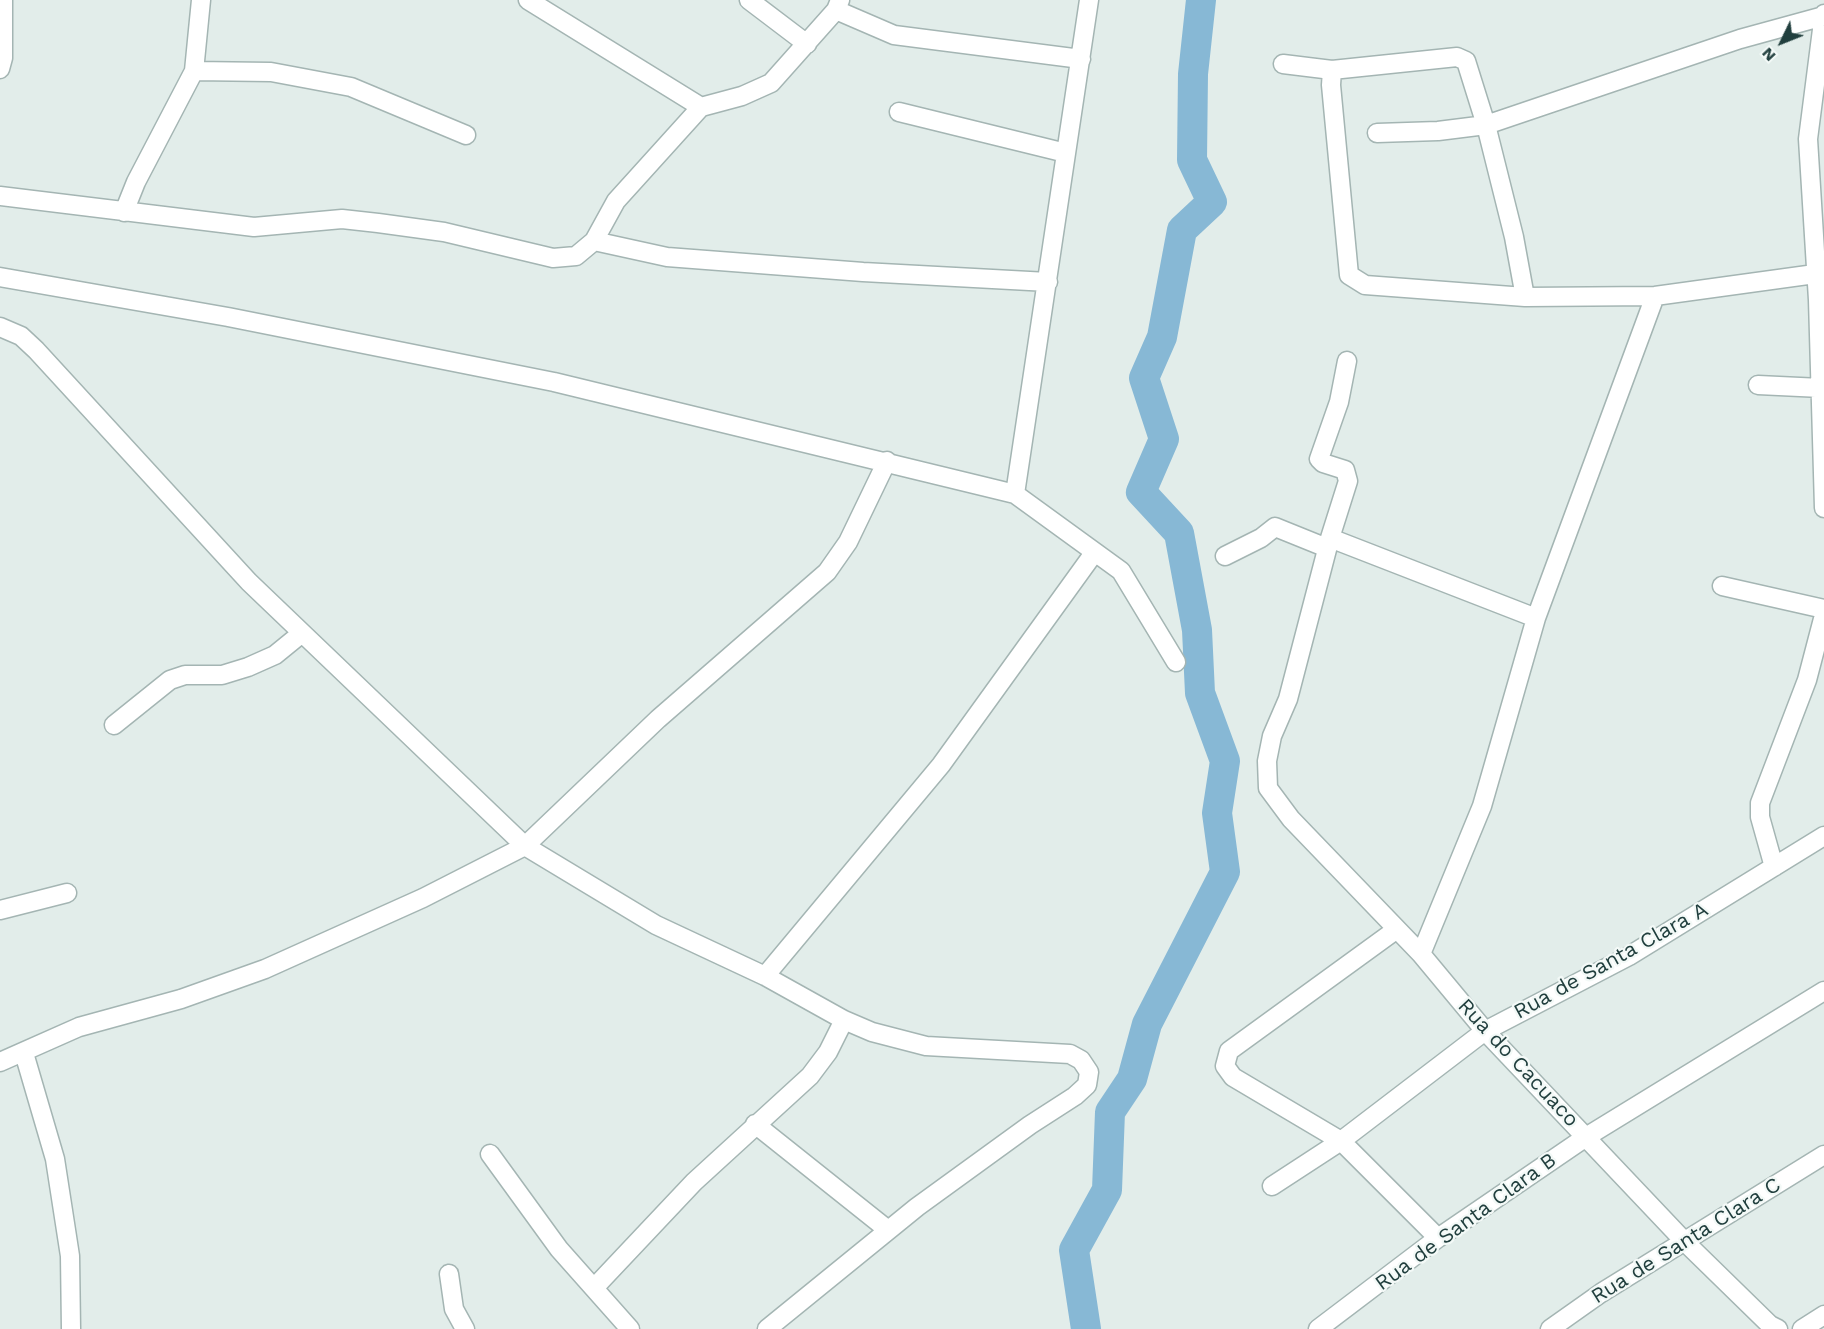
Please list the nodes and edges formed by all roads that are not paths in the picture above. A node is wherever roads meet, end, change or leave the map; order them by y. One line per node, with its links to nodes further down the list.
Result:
1 (3, 0): 11 (street)
2 (201, 0): 13 (street)
3 (528, 0): 14 (street)
4 (749, 0): 8 (street)
5 (1089, 0): 9 (street)
6 (838, 5): 8 (street); 9 (street)
7 (1824, 15): 16 (street); 23 (street)
8 (807, 44): 14 (street)
9 (1081, 59): 19 (street)
10 (1283, 64): 12 (street)
11 (0, 69)
12 (1332, 70): 16 (street); 27 (street)
13 (194, 71): 18 (street); 21 (street)
14 (701, 107): 22 (street)
15 (899, 112): 19 (street)
16 (1486, 125): 17 (street); 27 (street)
17 (1377, 133)
18 (466, 135)
19 (1066, 153): 25 (street)
20 (0, 196): 21 (street)
21 (124, 212): 22 (street)
22 (594, 241): 25 (street)
23 (1815, 274): 26 (street); 28 (street)
24 (0, 277): 33 (street)
25 (1048, 282): 34 (street)
26 (1655, 296): 27 (street); 43 (street)
27 (1525, 297)
28 (1821, 300): 32 (street)
29 (0, 327): 44 (street)
30 (1347, 361): 37 (street)
31 (1758, 385): 32 (street)
32 (1821, 388): 35 (street)
33 (887, 461): 34 (street); 48 (street)
34 (1015, 494): 38 (street)
35 (1824, 502): 36 (street)
36 (1824, 508)
37 (1329, 543): 39 (street); 43 (street); 52 (street, Rua do Cacuaco)
38 (1094, 553): 45 (street); 54 (street)
39 (1225, 556)
40 (1722, 586): 41 (street)
41 (1824, 609)
42 (1824, 615): 49 (street)
43 (1536, 618): 53 (street)
44 (302, 633): 46 (street); 48 (street)
45 (1176, 662)
46 (114, 725)
47 (1824, 836): 49 (street, Rua de Santa Clara A)
48 (525, 846): 54 (street); 58 (street)
49 (1774, 867): 57 (street, Rua de Santa Clara A)
50 (67, 893): 51 (street)
51 (0, 910)
52 (1397, 929): 53 (street, Rua do Cacuaco); 62 (street)
53 (1421, 954): 57 (street, Rua do Cacuaco)
54 (765, 976): 56 (street)
55 (1824, 992): 61 (street, Rua de Santa Clara B)
56 (844, 1020): 60 (street); 66 (street)
57 (1485, 1031): 61 (street, Rua do Cacuaco); 62 (street, Rua de Santa Clara A)
58 (24, 1053): 59 (street); 73 (street)
59 (0, 1062)
60 (755, 1124): 66 (street); 70 (street)
61 (1586, 1137): 67 (street, Rua de Santa Clara B); 68 (street, Rua do Cacuaco)
62 (1341, 1141): 65 (street, Rua de Santa Clara A); 67 (street)
63 (490, 1154): 70 (street)
64 (1824, 1155): 68 (street, Rua de Santa Clara C)
65 (1272, 1186)
66 (888, 1230): 76 (street)
67 (1438, 1238): 72 (street, Rua de Santa Clara B)
68 (1685, 1242): 78 (street, Rua de Santa Clara C); 79 (street, Rua do Cacuaco)
69 (449, 1274): 74 (street)
70 (594, 1288): 75 (street)
71 (1824, 1315): 80 (street)
72 (1341, 1322): 77 (street, Rua de Santa Clara B)
73 (71, 1329)
74 (465, 1329)
75 (630, 1329)
76 (767, 1329)
77 (1317, 1329)
78 (1550, 1329)
79 (1778, 1329)
80 (1802, 1329)

